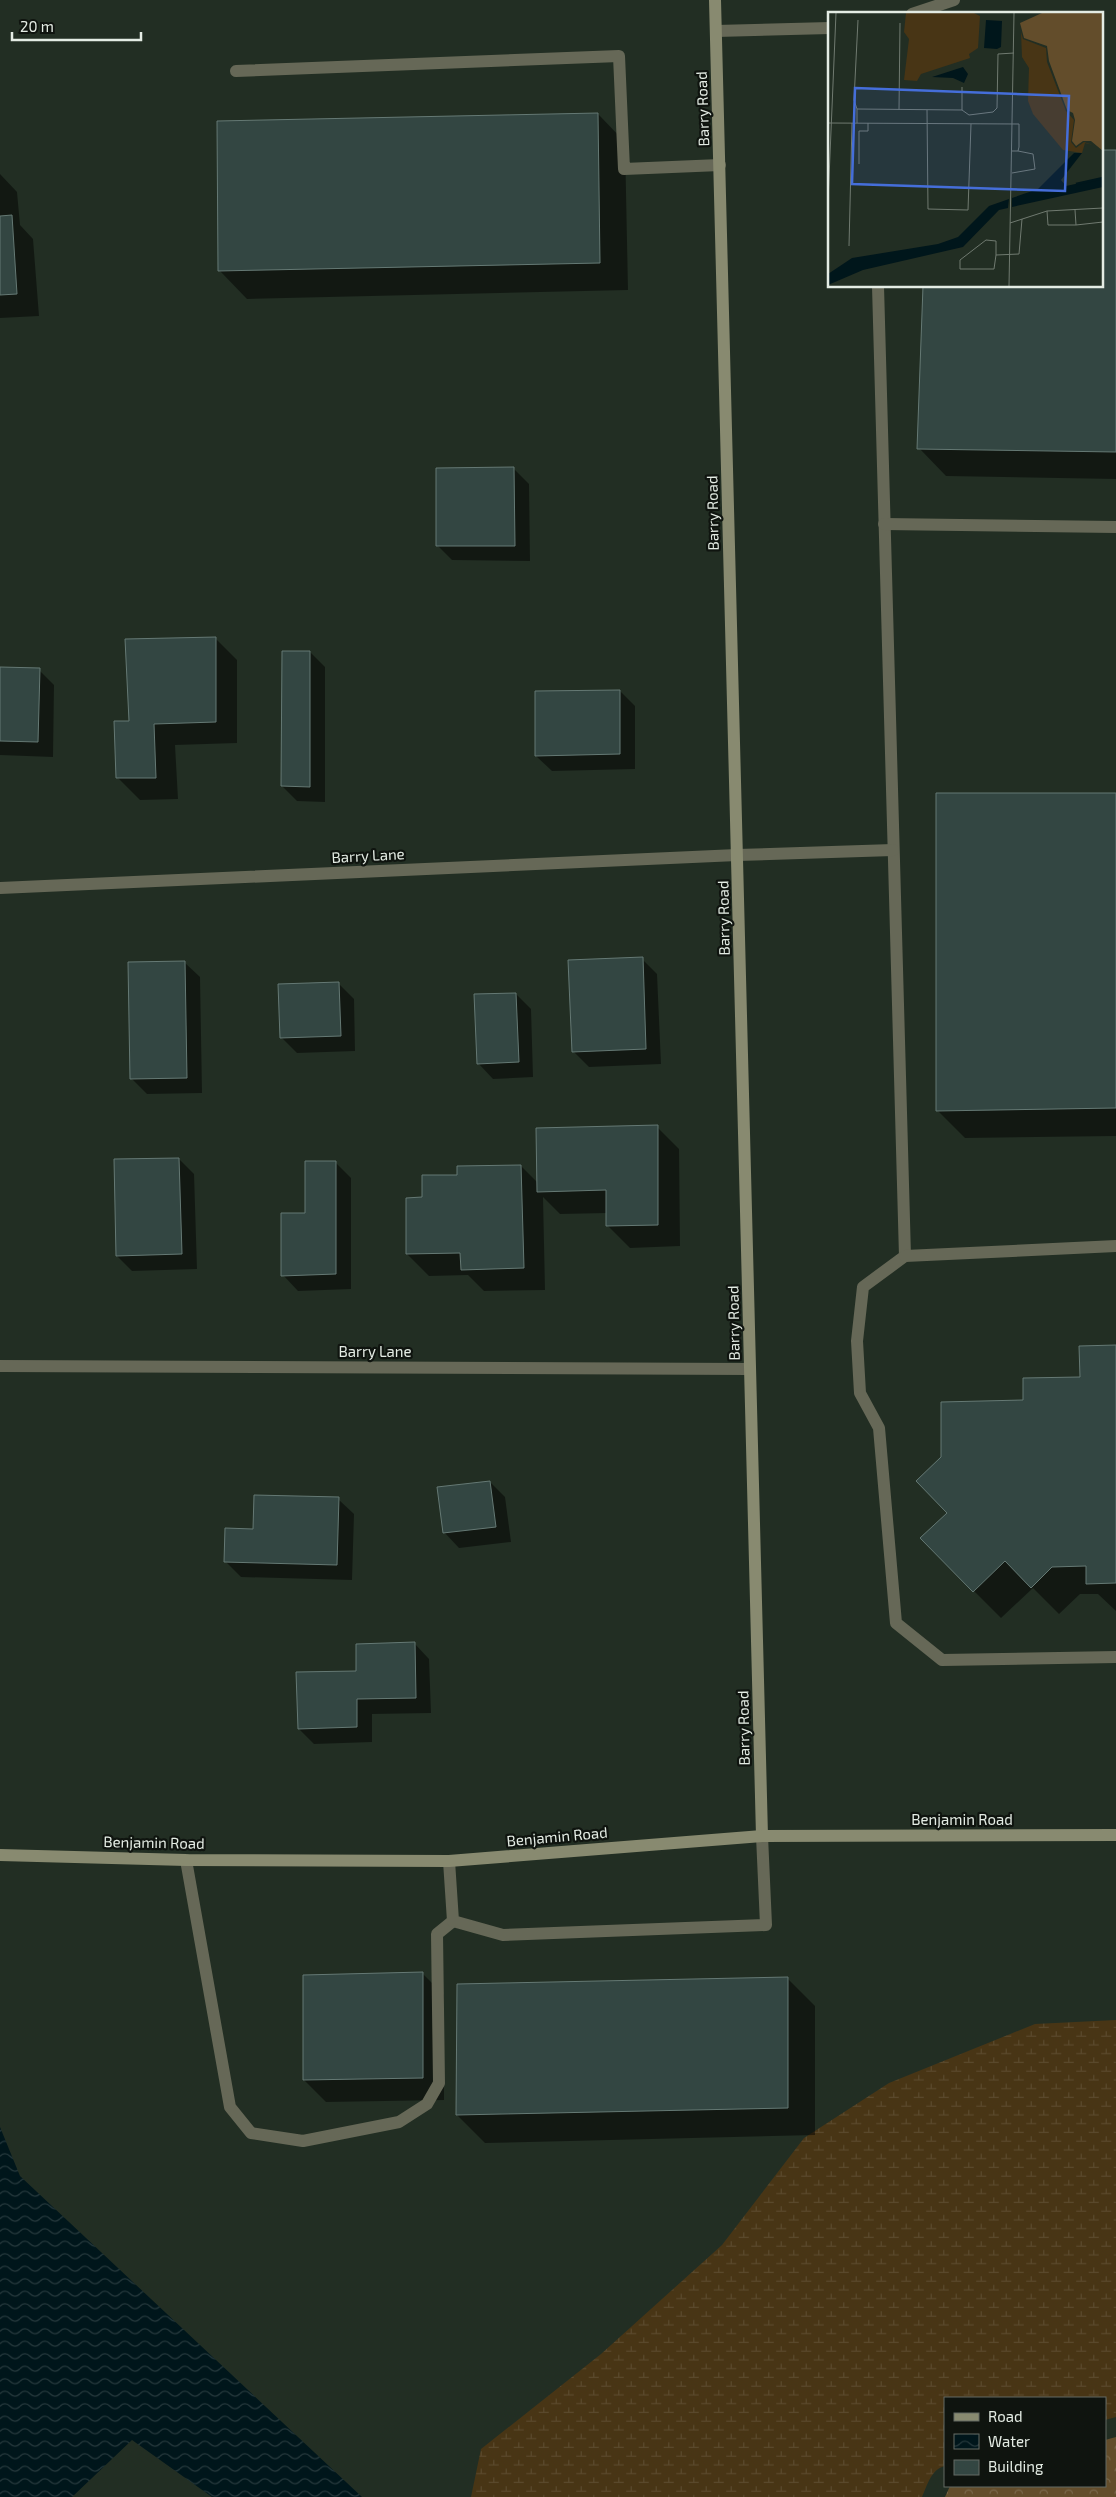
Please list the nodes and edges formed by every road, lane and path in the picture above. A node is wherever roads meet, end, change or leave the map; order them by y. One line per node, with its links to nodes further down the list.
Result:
1 (715, 0): 5 (street, Barry Road)
2 (954, 0): 3 (street)
3 (918, 12)
4 (828, 28): 5 (street)
5 (716, 31): 7 (street, Barry Road)
6 (236, 71): 7 (street)
7 (720, 165): 12 (street, Barry Road)
8 (878, 288): 9 (street)
9 (884, 524): 10 (street); 11 (street)
10 (1116, 527)
11 (894, 850): 12 (street, Barry Lane); 15 (street)
12 (738, 855): 13 (street, Barry Lane); 17 (street, Barry Road)
13 (0, 888)
14 (1116, 1246): 15 (street)
15 (905, 1256): 18 (street)
16 (0, 1366): 17 (street, Barry Lane)
17 (750, 1369): 20 (street, Barry Road)
18 (1116, 1657)
19 (1116, 1835): 20 (street, Benjamin Road)
20 (762, 1836): 23 (street, Benjamin Road); 24 (street)
21 (0, 1855): 22 (street, Benjamin Road)
22 (186, 1860): 23 (street, Benjamin Road); 24 (street)
23 (449, 1861): 24 (street)
24 (453, 1921)

